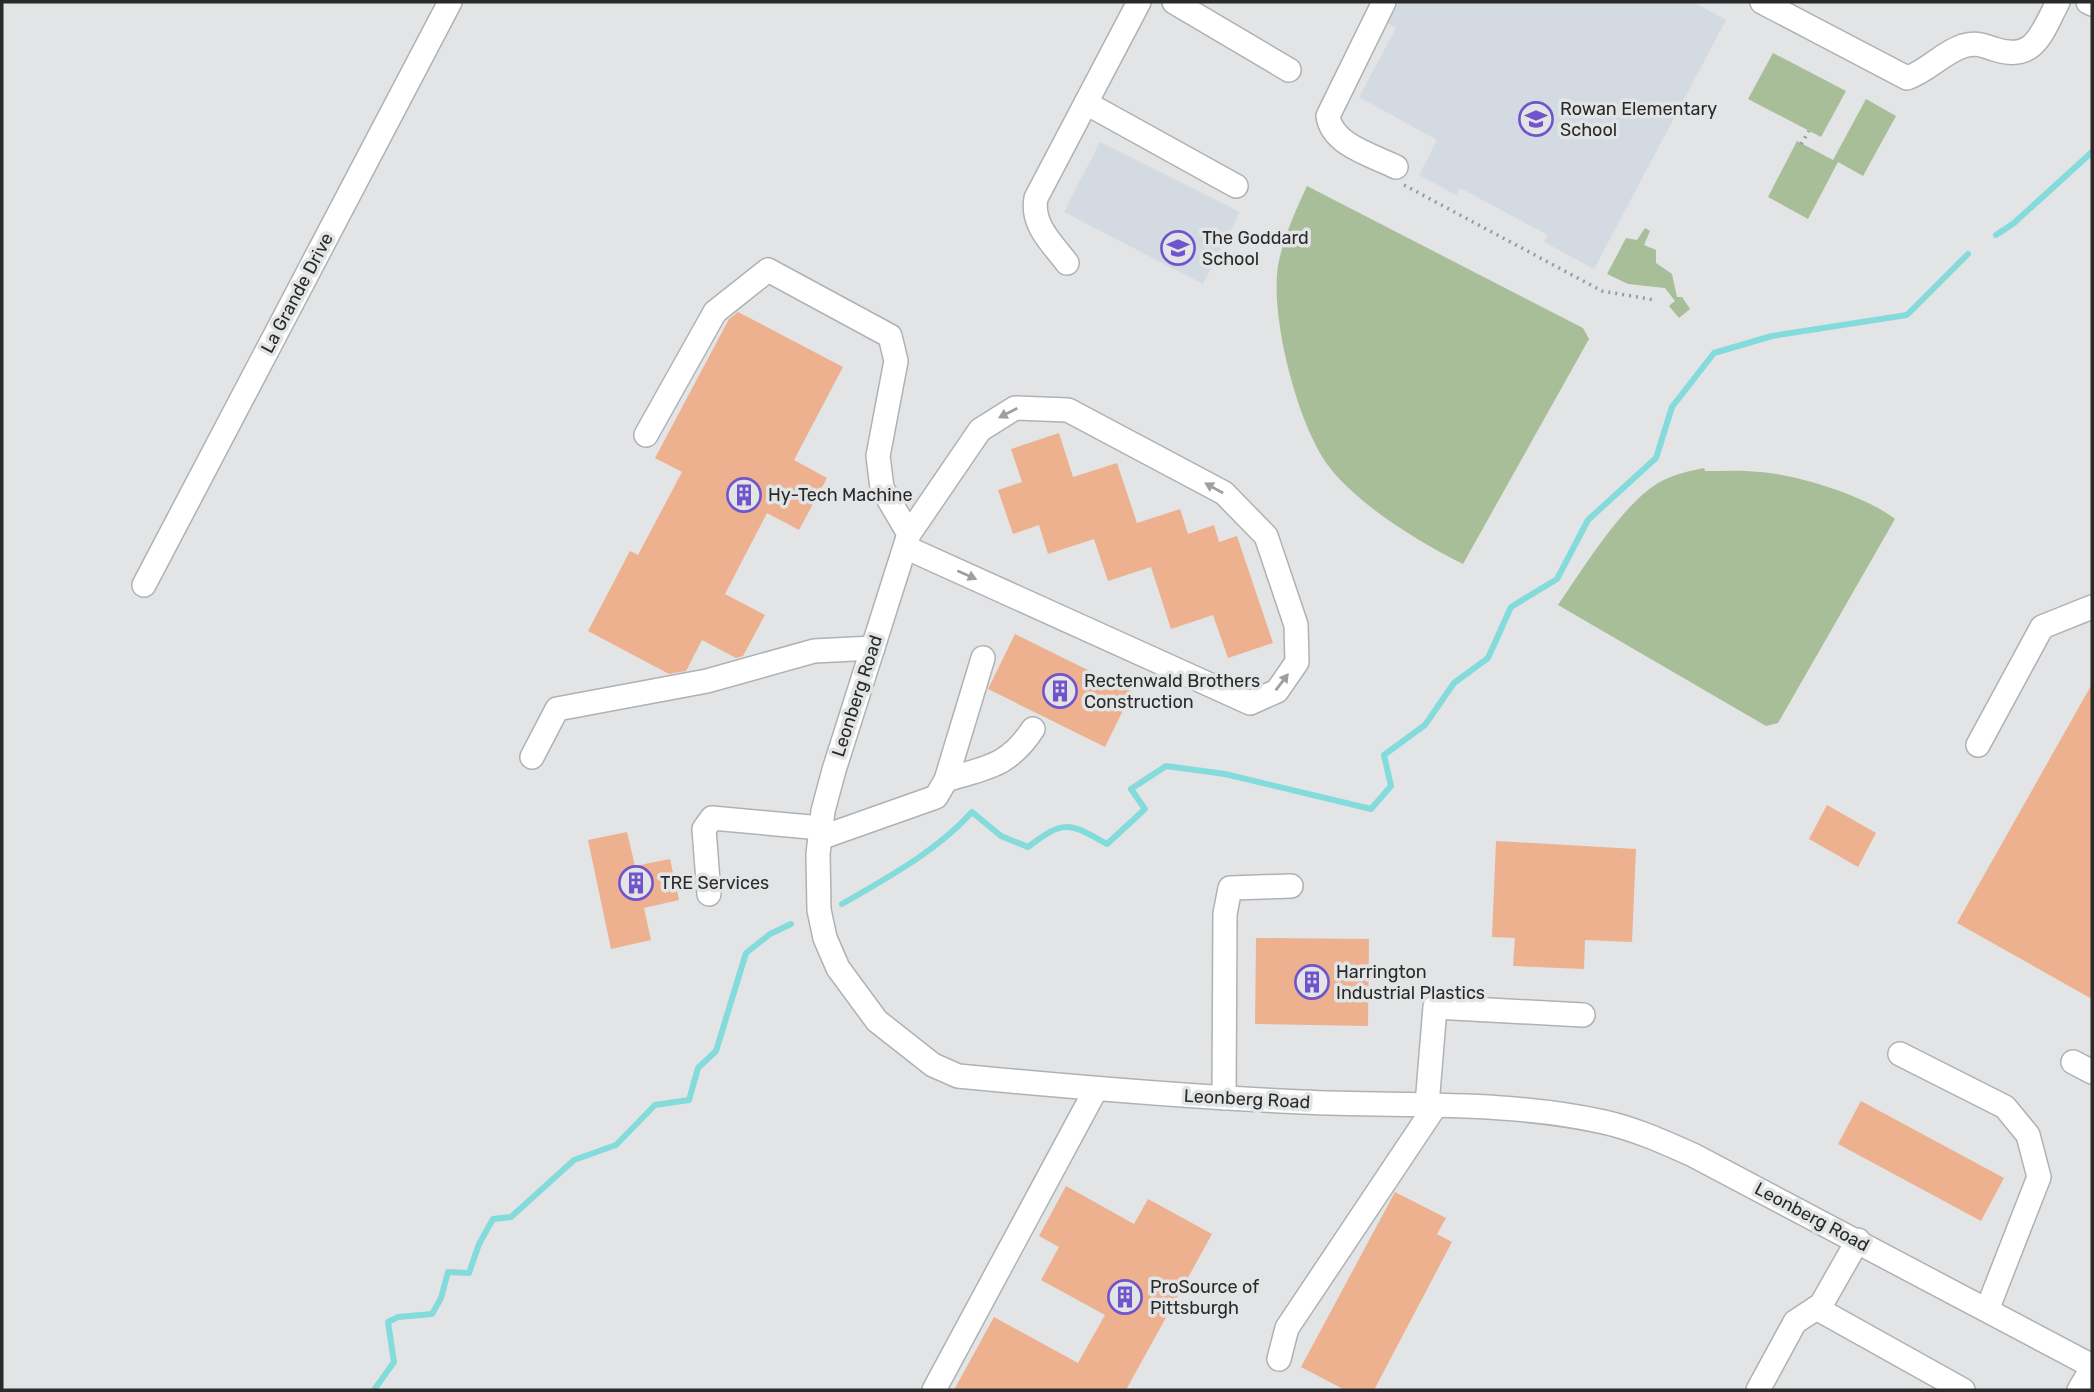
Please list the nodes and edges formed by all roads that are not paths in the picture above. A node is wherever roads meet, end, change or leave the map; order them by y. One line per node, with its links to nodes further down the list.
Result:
1 (450, 2): 14 (street, La Grande Drive)
2 (1139, 2): 8 (street)
3 (1174, 2): 7 (street)
4 (1384, 2): 9 (street)
5 (1762, 2): 6 (street)
6 (2058, 2)
7 (1289, 70)
8 (1086, 103): 10 (street); 11 (street)
9 (1397, 174)
10 (1236, 186)
11 (1067, 263)
12 (646, 435): 13 (street)
13 (907, 540): 13 (street, Leonberg Road, one-way to 13); 16 (street, Leonberg Road)
14 (144, 585)
15 (2092, 607): 19 (street)
16 (873, 648): 20 (street); 22 (street, Leonberg Road)
17 (983, 658): 21 (street)
18 (1033, 729): 21 (street)
19 (1978, 744)
20 (532, 757)
21 (946, 780): 22 (street)
22 (821, 833): 24 (street); 27 (street, Leonberg Road)
23 (1291, 886): 28 (street)
24 (709, 894)
25 (1583, 1014): 29 (street)
26 (1900, 1054): 32 (street)
27 (1096, 1089): 28 (street, Leonberg Road); 35 (street)
28 (1224, 1098): 29 (street, Leonberg Road)
29 (1431, 1105): 30 (street, Leonberg Road); 33 (street)
30 (1858, 1240): 31 (street); 32 (street, Leonberg Road)
31 (1816, 1308): 36 (street); 37 (street)
32 (1987, 1310): 34 (street, Leonberg Road)
33 (1279, 1359)
34 (2092, 1367): 38 (street)
35 (934, 1390)
36 (1758, 1390)
37 (1963, 1390)
38 (2079, 1390)

